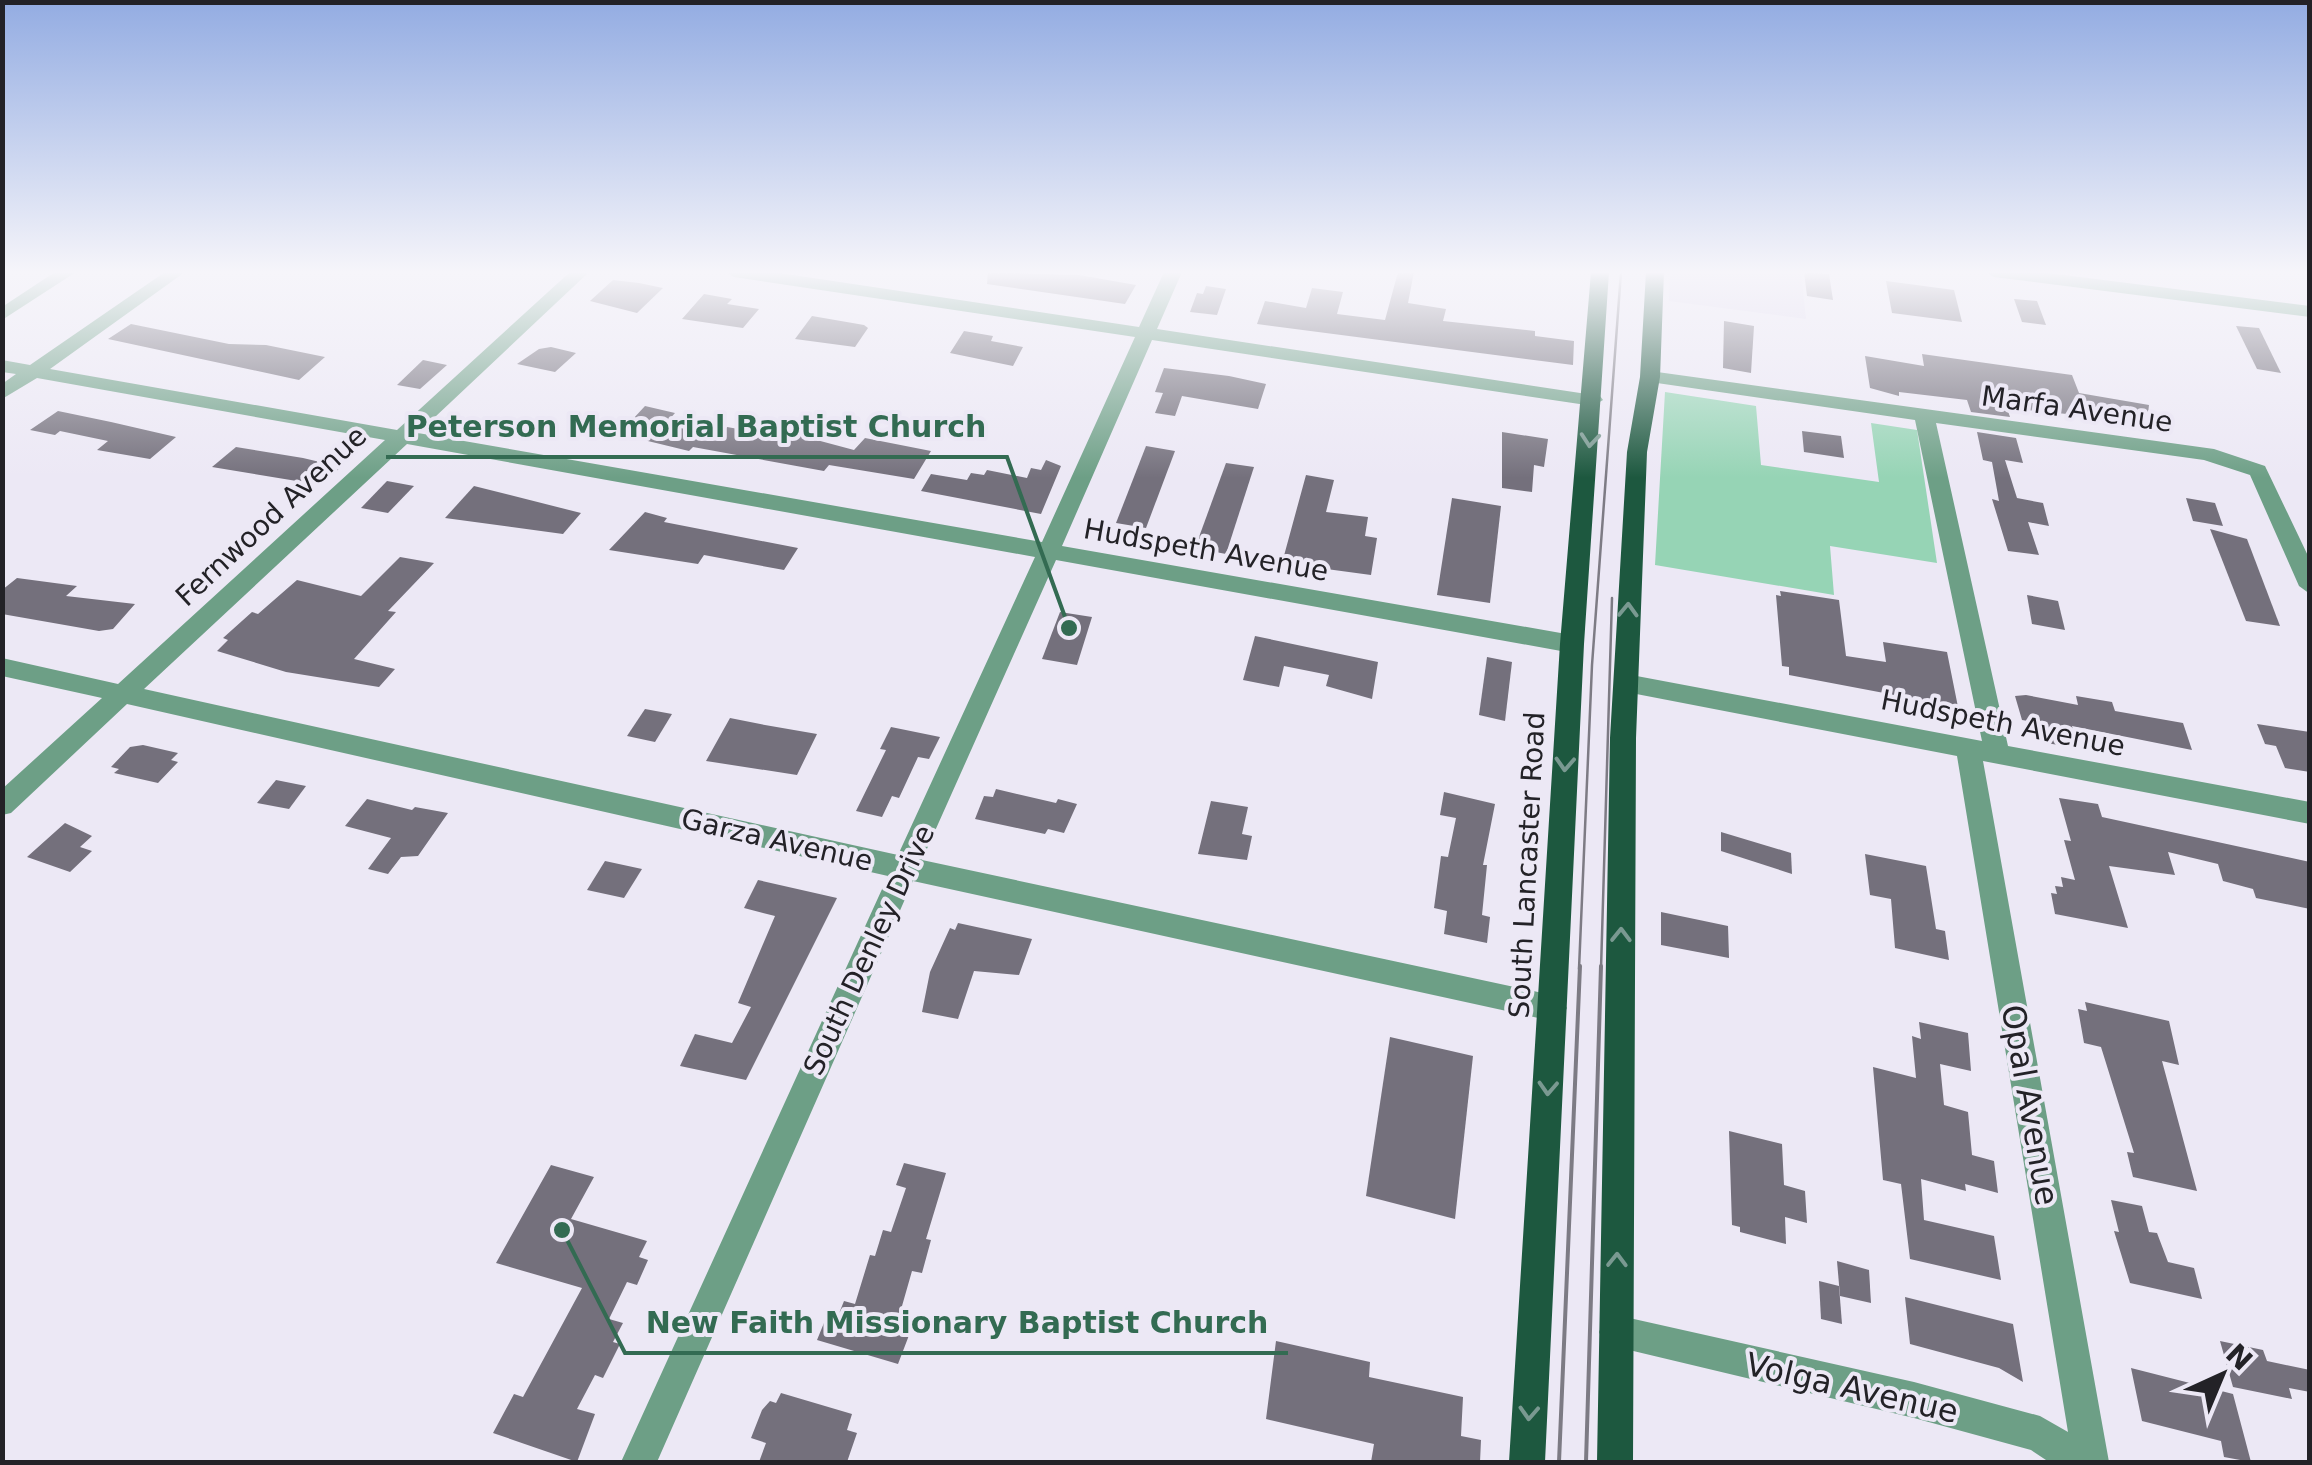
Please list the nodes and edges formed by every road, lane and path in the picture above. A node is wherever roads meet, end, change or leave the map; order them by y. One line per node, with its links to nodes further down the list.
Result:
1 (79, 340): 8 (street)
2 (506, 340): 13 (street, Fernwood Avenue)
3 (1143, 340): 14 (street, South Denley Drive)
4 (1189, 340): 11 (street)
5 (1596, 340): 11 (main road, South Lancaster Road)
6 (1651, 340): 9 (main road)
7 (2, 366): 8 (street, Hudspeth Avenue)
8 (33, 372): 10 (street); 13 (street, Hudspeth Avenue)
9 (1650, 377): 12 (street, Marfa Avenue); 18 (main road, one-way to 9)
10 (2, 393)
11 (1593, 400): 16 (main road, South Lancaster Road, one-way to 16)
12 (1924, 415): 15 (street, Marfa Avenue); 20 (street, Opal Avenue)
13 (404, 434): 14 (street, Hudspeth Avenue); 19 (street, Fernwood Avenue)
14 (1050, 552): 16 (street, Hudspeth Avenue); 23 (street, South Denley Drive)
15 (2310, 586)
16 (1572, 644): 24 (main road, South Lancaster Road, one-way to 24)
17 (2, 667): 19 (street, Garza Avenue)
18 (1626, 683): 20 (street, Hudspeth Avenue); 25 (main road, one-way to 18)
19 (122, 694): 21 (street, Fernwood Avenue); 23 (street, Garza Avenue)
20 (1982, 749): 22 (street, Hudspeth Avenue); 30 (street, Opal Avenue)
21 (2, 805)
22 (2310, 813)
23 (908, 868): 24 (street, Garza Avenue); 26 (street, South Denley Drive)
24 (1552, 1008): 27 (main road, South Lancaster Road, one-way to 27)
25 (1616, 1332): 28 (main road); 29 (street, Volga Avenue)
26 (639, 1462)
27 (1526, 1462)
28 (1615, 1462)
29 (2080, 1462)
30 (2092, 1462)

